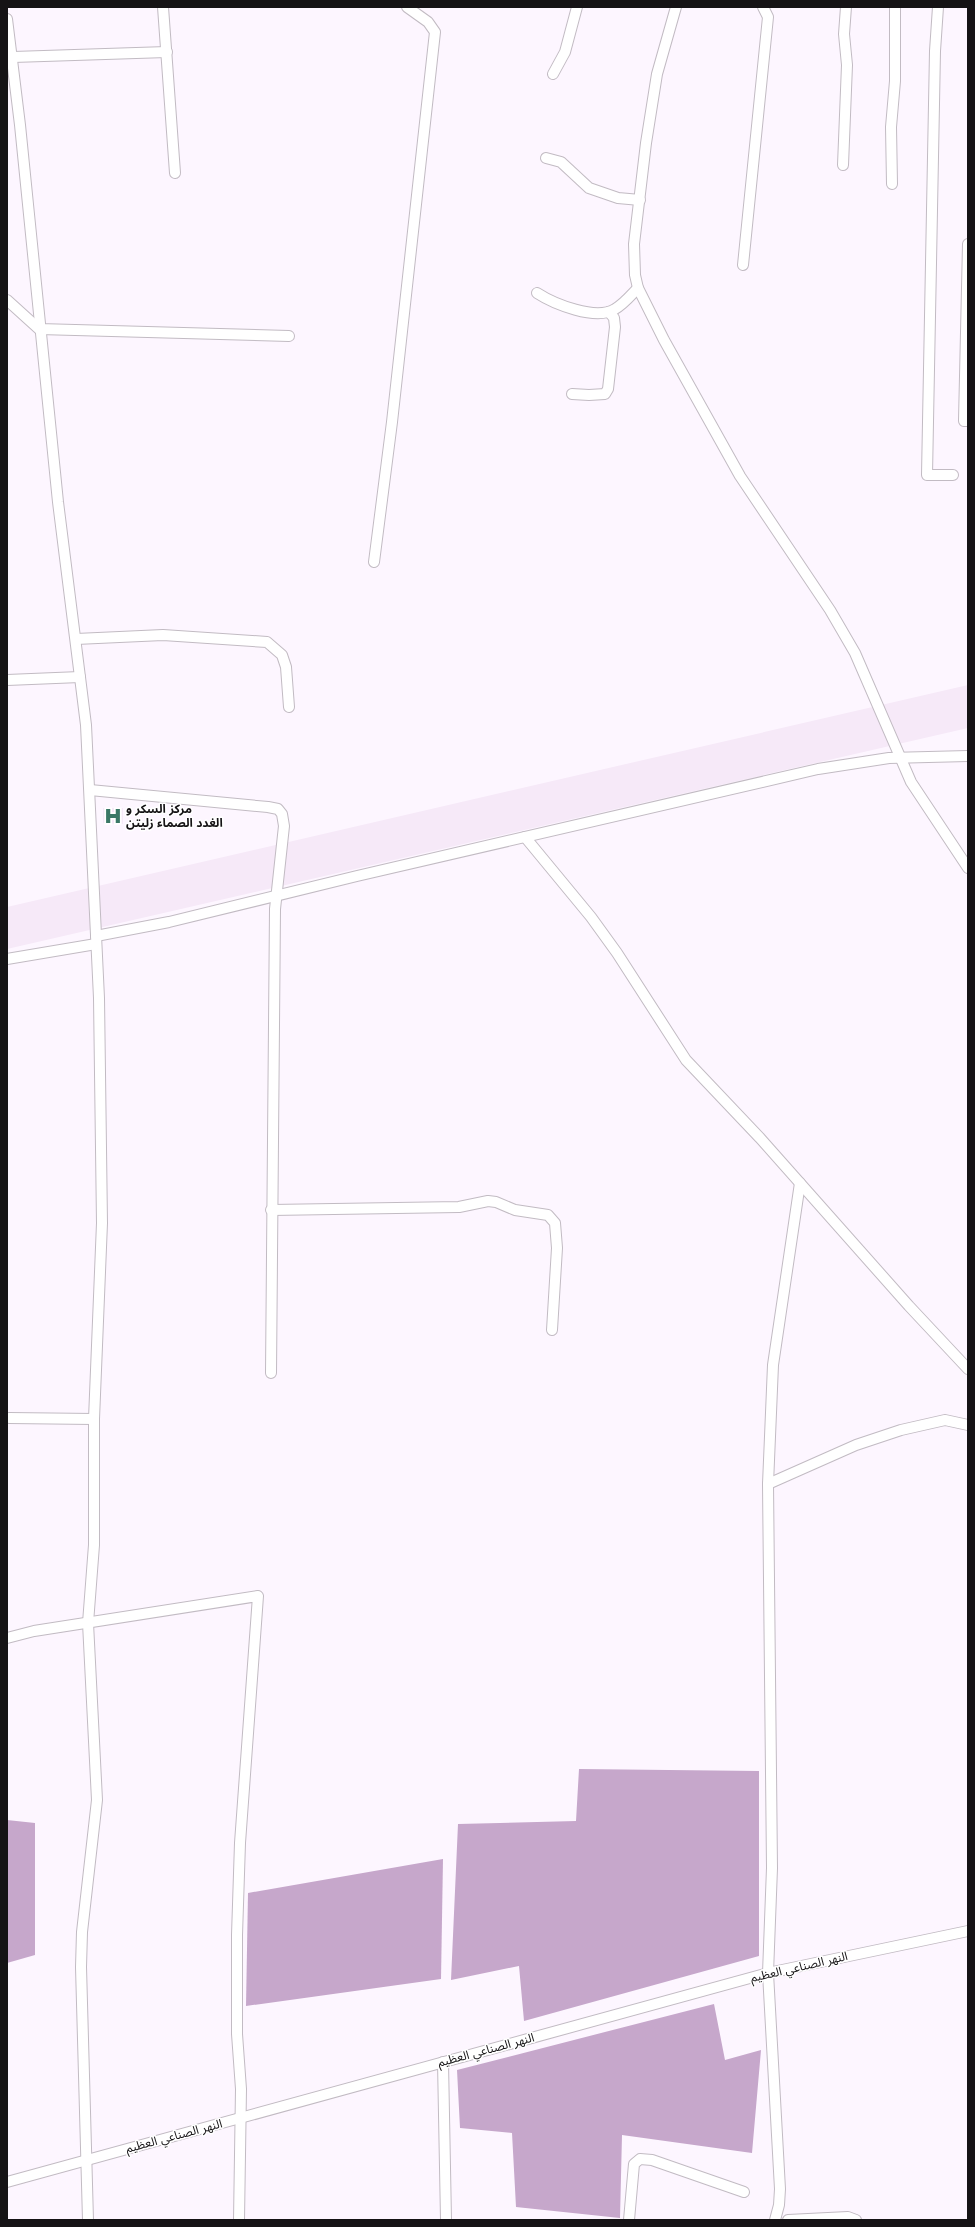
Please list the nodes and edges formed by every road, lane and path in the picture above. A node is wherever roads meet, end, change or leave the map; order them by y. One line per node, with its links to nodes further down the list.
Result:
1 (163, 7): 10 (street)
2 (407, 7): 29 (street)
3 (577, 7): 12 (street)
4 (676, 7): 17 (street)
5 (763, 7): 19 (street)
6 (846, 7): 14 (street)
7 (894, 7): 16 (street)
8 (938, 7): 28 (street)
9 (7, 19): 11 (street)
10 (167, 52): 11 (street); 15 (street)
11 (13, 57): 24 (street)
12 (553, 74)
13 (546, 158): 17 (street)
14 (843, 164)
15 (175, 174)
16 (892, 184)
17 (640, 200): 20 (street)
18 (968, 244): 27 (street)
19 (743, 265)
20 (638, 288): 23 (street); 35 (street)
21 (537, 293): 23 (street)
22 (7, 300): 24 (street)
23 (610, 312): 26 (street)
24 (39, 329): 25 (street); 30 (street)
25 (289, 336)
26 (572, 394)
27 (968, 421)
28 (953, 474)
29 (374, 562)
30 (76, 639): 31 (street); 33 (street)
31 (80, 677): 32 (street); 36 (street)
32 (7, 680)
33 (289, 707)
34 (968, 756): 35 (street)
35 (900, 757): 37 (street); 38 (street)
36 (90, 790): 39 (street); 40 (street)
37 (525, 837): 39 (street); 42 (street)
38 (968, 868)
39 (276, 896): 40 (street); 43 (street)
40 (96, 940): 41 (street); 48 (street)
41 (7, 959)
42 (800, 1183): 45 (street); 50 (street)
43 (271, 1210): 44 (street); 46 (street)
44 (552, 1330)
45 (968, 1369)
46 (271, 1373)
47 (8, 1418): 48 (street)
48 (94, 1419): 51 (street)
49 (968, 1425): 50 (street)
50 (768, 1484): 54 (street)
51 (88, 1623): 52 (street); 56 (street); 57 (street)
52 (7, 1638)
53 (968, 1931): 54 (street, النهر الصناعي العظيم)
54 (768, 1972): 55 (street, النهر الصناعي العظيم); 64 (street)
55 (443, 2062): 56 (street, النهر الصناعي العظيم); 62 (street)
56 (241, 2118): 57 (street, النهر الصناعي العظيم); 61 (street)
57 (86, 2160): 58 (street, النهر الصناعي العظيم); 60 (street)
58 (7, 2182)
59 (744, 2192): 63 (street)
60 (88, 2220)
61 (239, 2220)
62 (446, 2220)
63 (629, 2220)
64 (775, 2220)
65 (788, 2220): 66 (street)
66 (856, 2220)

